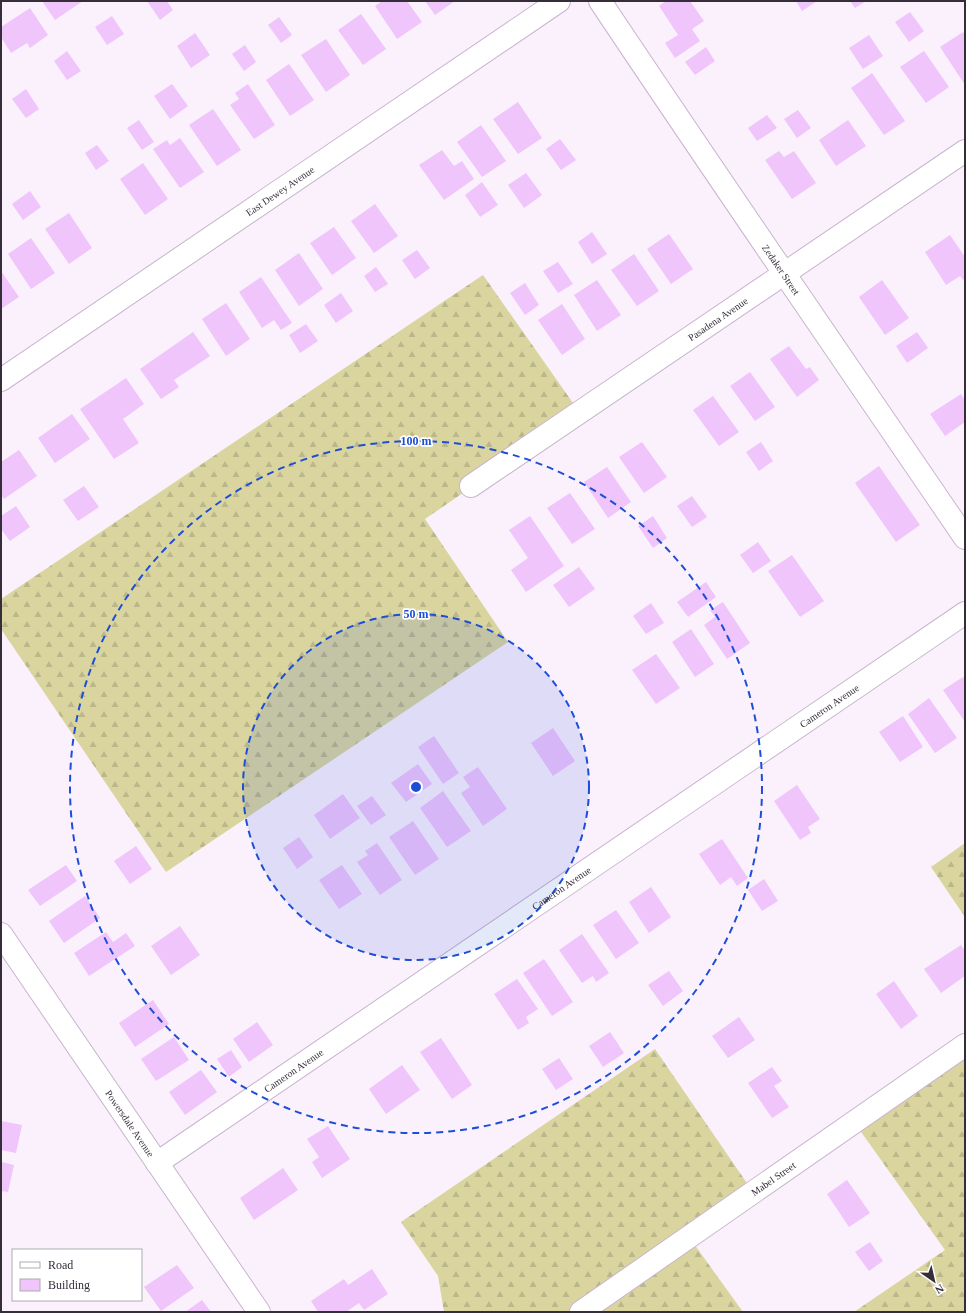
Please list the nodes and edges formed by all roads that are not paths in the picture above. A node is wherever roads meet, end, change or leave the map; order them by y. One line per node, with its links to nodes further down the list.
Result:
1 (559, 1): 5 (street, East Dewey Avenue)
2 (600, 1): 4 (street, Zedaker Street)
3 (965, 151): 4 (street, Pasadena Avenue)
4 (785, 273): 6 (street, Pasadena Avenue); 7 (street, Zedaker Street)
5 (1, 380)
6 (471, 486)
7 (965, 538)
8 (965, 613): 11 (street, Cameron Avenue)
9 (1, 934): 11 (street, Powersdale Avenue)
10 (965, 1045): 13 (street, Mabel Street)
11 (157, 1162): 12 (street, Powersdale Avenue)
12 (259, 1312)
13 (581, 1312)

